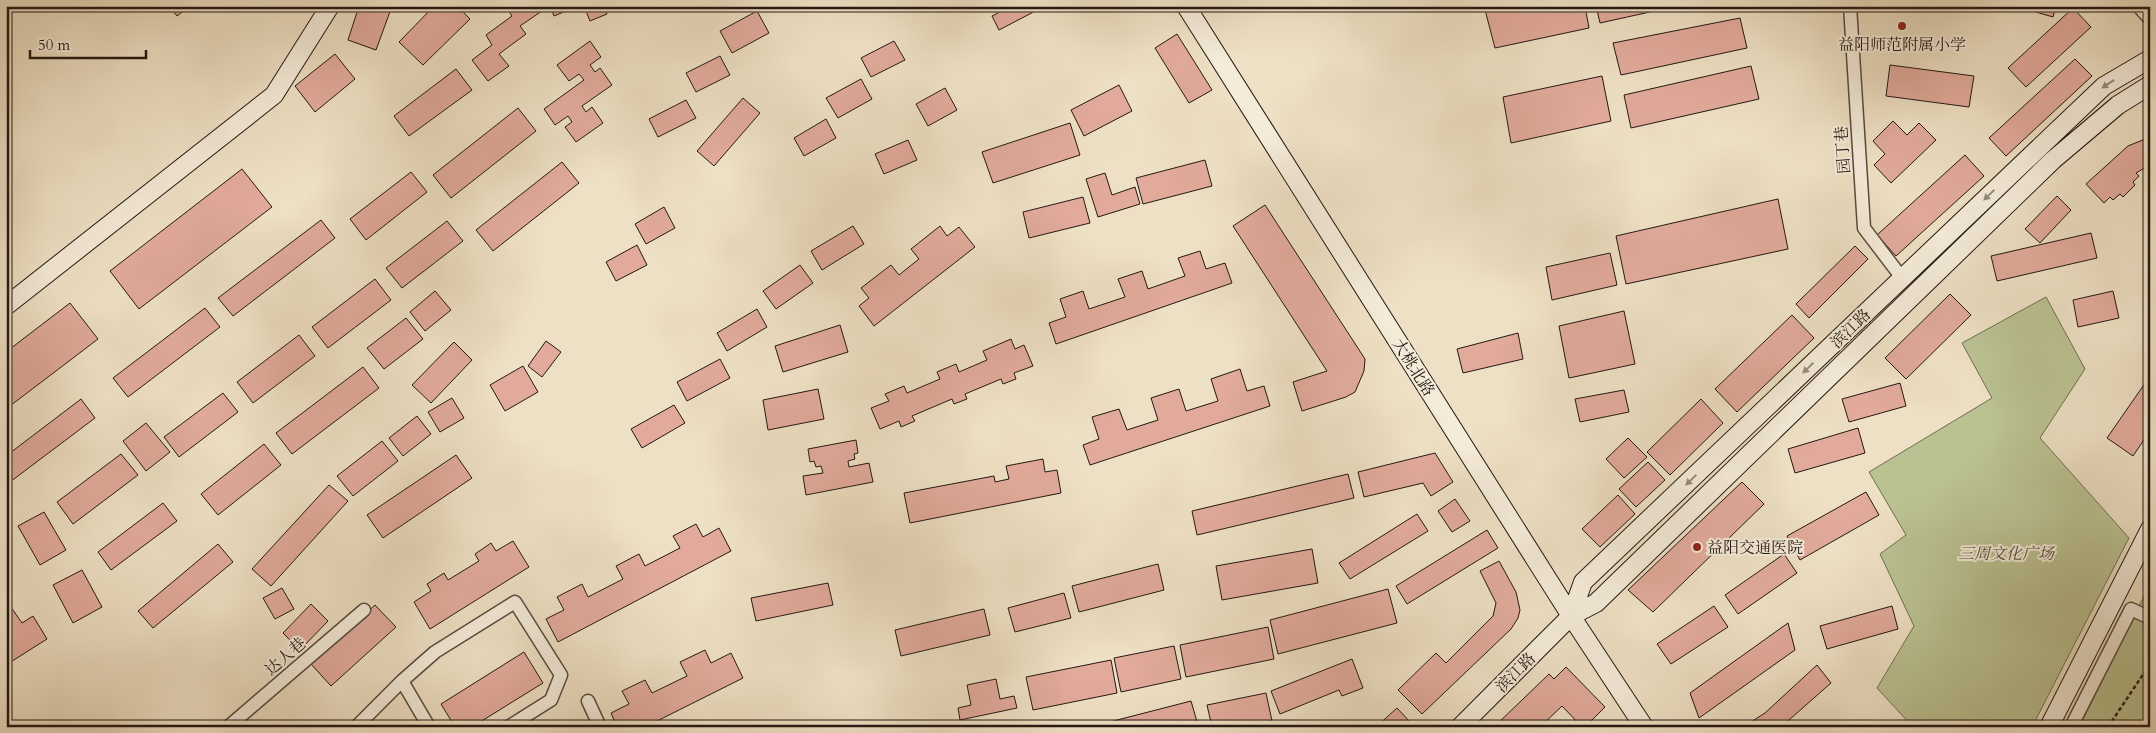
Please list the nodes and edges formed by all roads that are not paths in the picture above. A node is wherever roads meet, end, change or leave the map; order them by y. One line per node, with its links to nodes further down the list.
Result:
1 (330, 6): 9 (main road)
2 (1186, 6): 12 (main road, 大桃北路)
3 (1850, 6): 8 (street, 园丁巷)
4 (2142, 6): 5 (main road)
5 (2150, 15)
6 (2150, 59): 8 (main road, 滨江路, one-way to 8)
7 (2150, 85): 12 (main road, 滨江路)
8 (1902, 278): 12 (main road, 滨江路, one-way to 12)
9 (6, 306)
10 (2150, 529): 23 (main road)
11 (364, 610): 16 (street, 达人巷)
12 (1571, 616): 21 (main road, 滨江路); 22 (main road, 大桃北路)
13 (2150, 618): 24 (street)
14 (402, 681): 17 (street); 18 (street); 19 (street)
15 (588, 701): 20 (street)
16 (228, 727)
17 (356, 727)
18 (429, 727)
19 (508, 727)
20 (600, 727)
21 (1460, 727)
22 (1644, 727)
23 (2049, 727)
24 (2071, 727)

